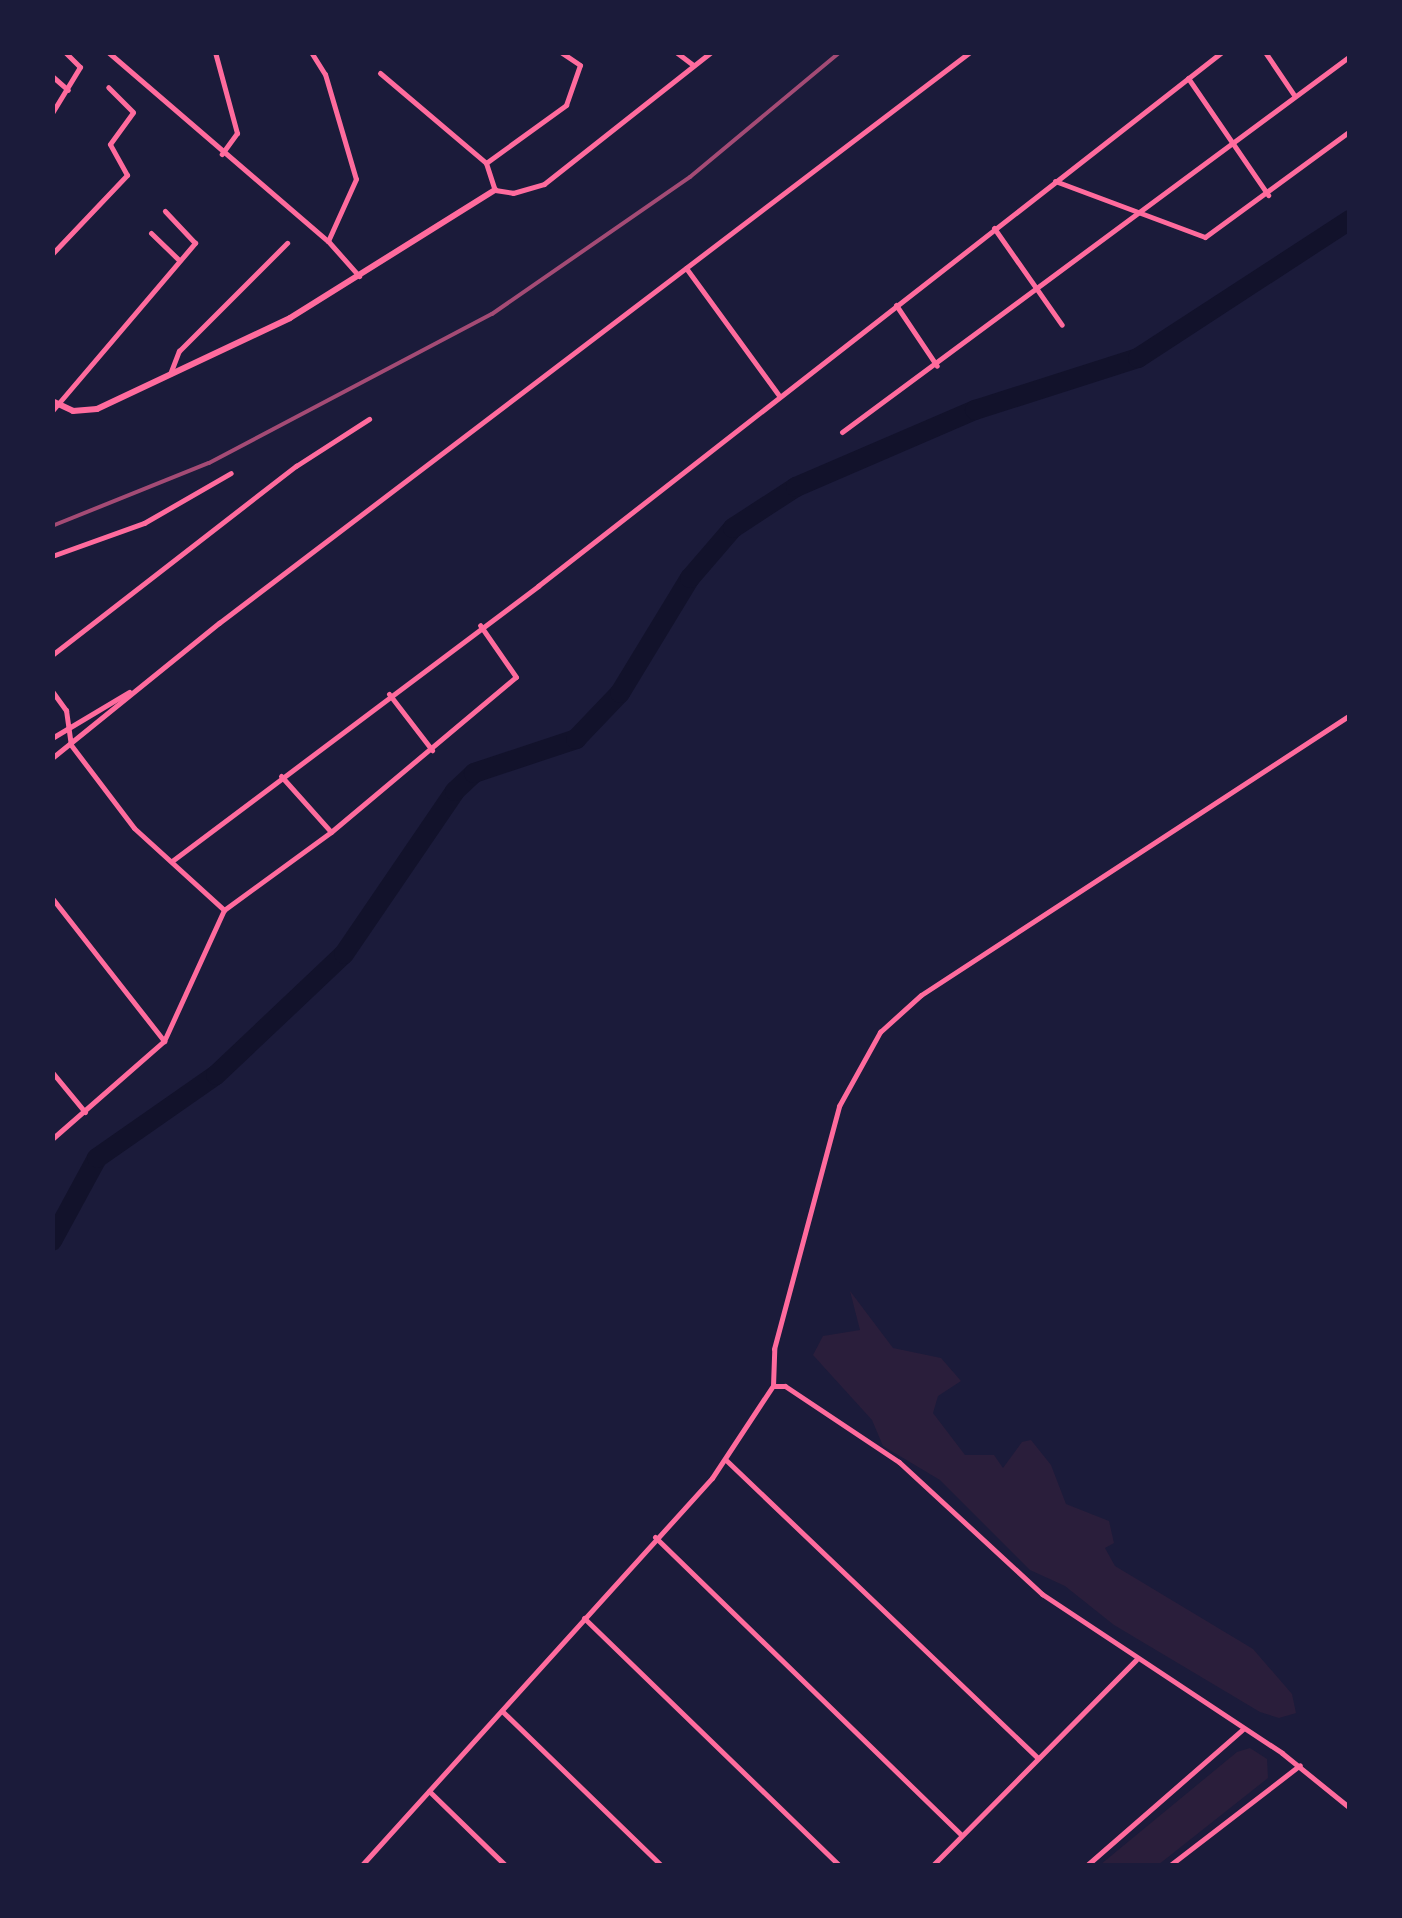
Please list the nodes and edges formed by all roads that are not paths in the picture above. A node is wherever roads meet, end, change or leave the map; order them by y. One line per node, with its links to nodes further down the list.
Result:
1 (66, 52): 17 (street)
2 (108, 52): 22 (street)
3 (215, 52): 22 (street)
4 (310, 52): 31 (street)
5 (561, 52): 23 (street)
6 (676, 52): 12 (street)
7 (711, 52): 12 (street)
8 (970, 52): 35 (street)
9 (1222, 52): 15 (street)
10 (1265, 52): 18 (street)
11 (1350, 56): 18 (street)
12 (694, 65): 25 (street)
13 (380, 73): 23 (street)
14 (52, 76): 17 (street)
15 (1188, 78): 21 (street); 24 (street)
16 (108, 86): 33 (street)
17 (68, 90): 19 (street)
18 (1294, 95): 21 (street)
19 (52, 113)
20 (1350, 131): 26 (street)
21 (1231, 140): 26 (street); 28 (street)
22 (222, 154): 31 (street)
23 (486, 163): 25 (street)
24 (1055, 181): 28 (street); 29 (street)
25 (496, 190): 36 (street)
26 (1268, 195): 28 (street)
27 (165, 211): 34 (street)
28 (1135, 214): 37 (street)
29 (994, 228): 37 (street); 38 (street)
30 (151, 233): 34 (street)
31 (328, 241): 36 (street)
32 (286, 243): 41 (street)
33 (52, 254)
34 (179, 260): 43 (street)
35 (686, 268): 42 (street); 50 (street)
36 (359, 276): 41 (street)
37 (1038, 288): 39 (street); 40 (street)
38 (896, 305): 40 (street); 42 (street)
39 (1062, 325)
40 (937, 366): 45 (street)
41 (170, 374): 43 (street)
42 (779, 395): 48 (street)
43 (54, 405)
44 (369, 419): 49 (street)
45 (842, 432)
46 (231, 473): 47 (street)
47 (52, 556)
48 (480, 624): 52 (street); 57 (street)
49 (52, 654)
50 (136, 688): 54 (street); 56 (street)
51 (52, 691): 54 (street)
52 (389, 694): 57 (street); 59 (street)
53 (1350, 715): 68 (street)
54 (66, 728): 55 (street); 56 (street)
55 (52, 738)
56 (71, 745): 58 (street); 61 (street)
57 (432, 750): 60 (street)
58 (52, 758)
59 (281, 776): 60 (street); 61 (street)
60 (331, 832): 63 (street)
61 (172, 861): 63 (street)
62 (52, 898): 64 (street)
63 (224, 910): 64 (street)
64 (164, 1041): 66 (street)
65 (52, 1072): 66 (street)
66 (85, 1112): 67 (street)
67 (52, 1139)
68 (773, 1386): 69 (street); 72 (street)
69 (726, 1461): 70 (street); 75 (street)
70 (655, 1538): 71 (street); 79 (street)
71 (584, 1618): 73 (street); 83 (street)
72 (1136, 1660): 74 (street); 75 (street)
73 (501, 1710): 77 (street); 82 (street)
74 (1243, 1730): 76 (street); 85 (street)
75 (1037, 1758): 79 (street)
76 (1300, 1765): 78 (street); 86 (street)
77 (428, 1790): 80 (street); 81 (street)
78 (1350, 1808)
79 (960, 1834): 84 (street)
80 (361, 1866)
81 (506, 1866)
82 (662, 1866)
83 (840, 1866)
84 (932, 1866)
85 (1086, 1866)
86 (1169, 1866)

